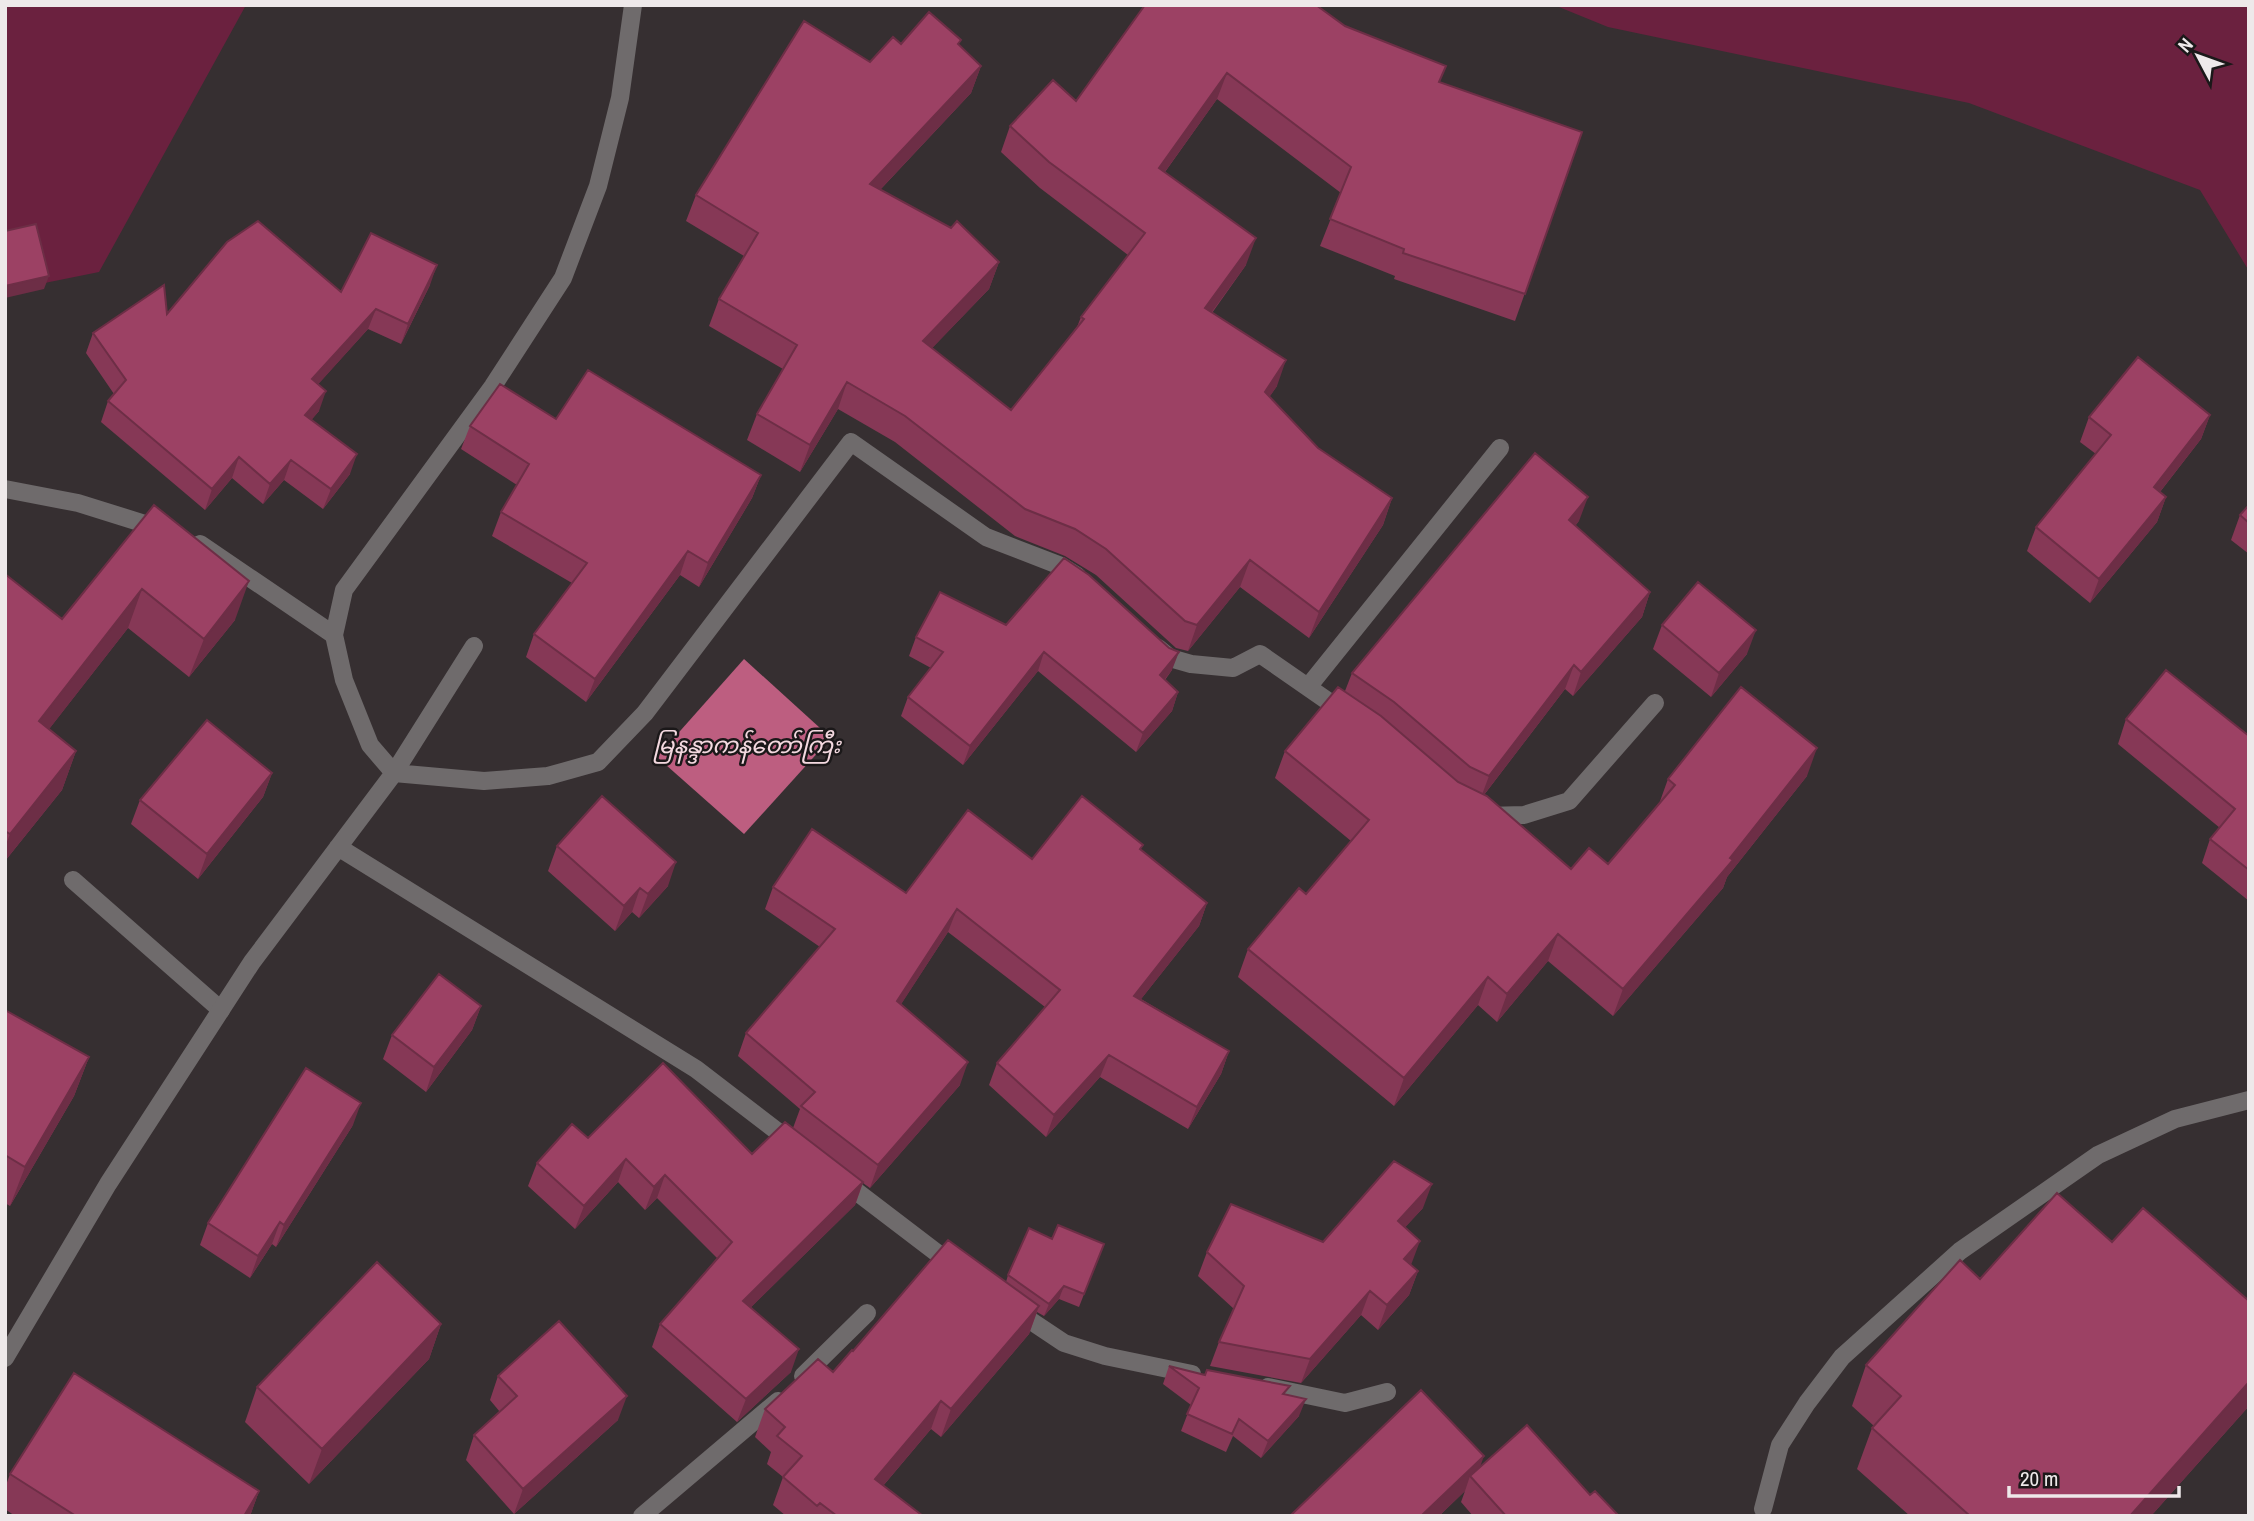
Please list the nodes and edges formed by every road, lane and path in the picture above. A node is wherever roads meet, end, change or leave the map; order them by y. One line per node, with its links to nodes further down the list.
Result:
1 (633, 5): 5 (street)
2 (1500, 448): 8 (street)
3 (5, 489): 5 (street)
4 (1090, 585): 11 (street)
5 (334, 635): 11 (street)
6 (1149, 640): 8 (street)
7 (474, 646): 11 (street)
8 (1308, 687): 10 (street)
9 (1655, 703): 12 (street)
10 (1358, 722)
11 (394, 773): 13 (street)
12 (1466, 806)
13 (338, 847): 15 (street); 17 (street)
14 (74, 880): 15 (street)
15 (221, 1010): 22 (street)
16 (2249, 1100): 26 (street)
17 (807, 1154)
18 (829, 1171): 19 (street)
19 (972, 1279)
20 (1003, 1302): 23 (street)
21 (867, 1313): 27 (street)
22 (5, 1358)
23 (1208, 1377)
24 (1249, 1384): 25 (street)
25 (1387, 1392)
26 (1763, 1509)
27 (642, 1516)

